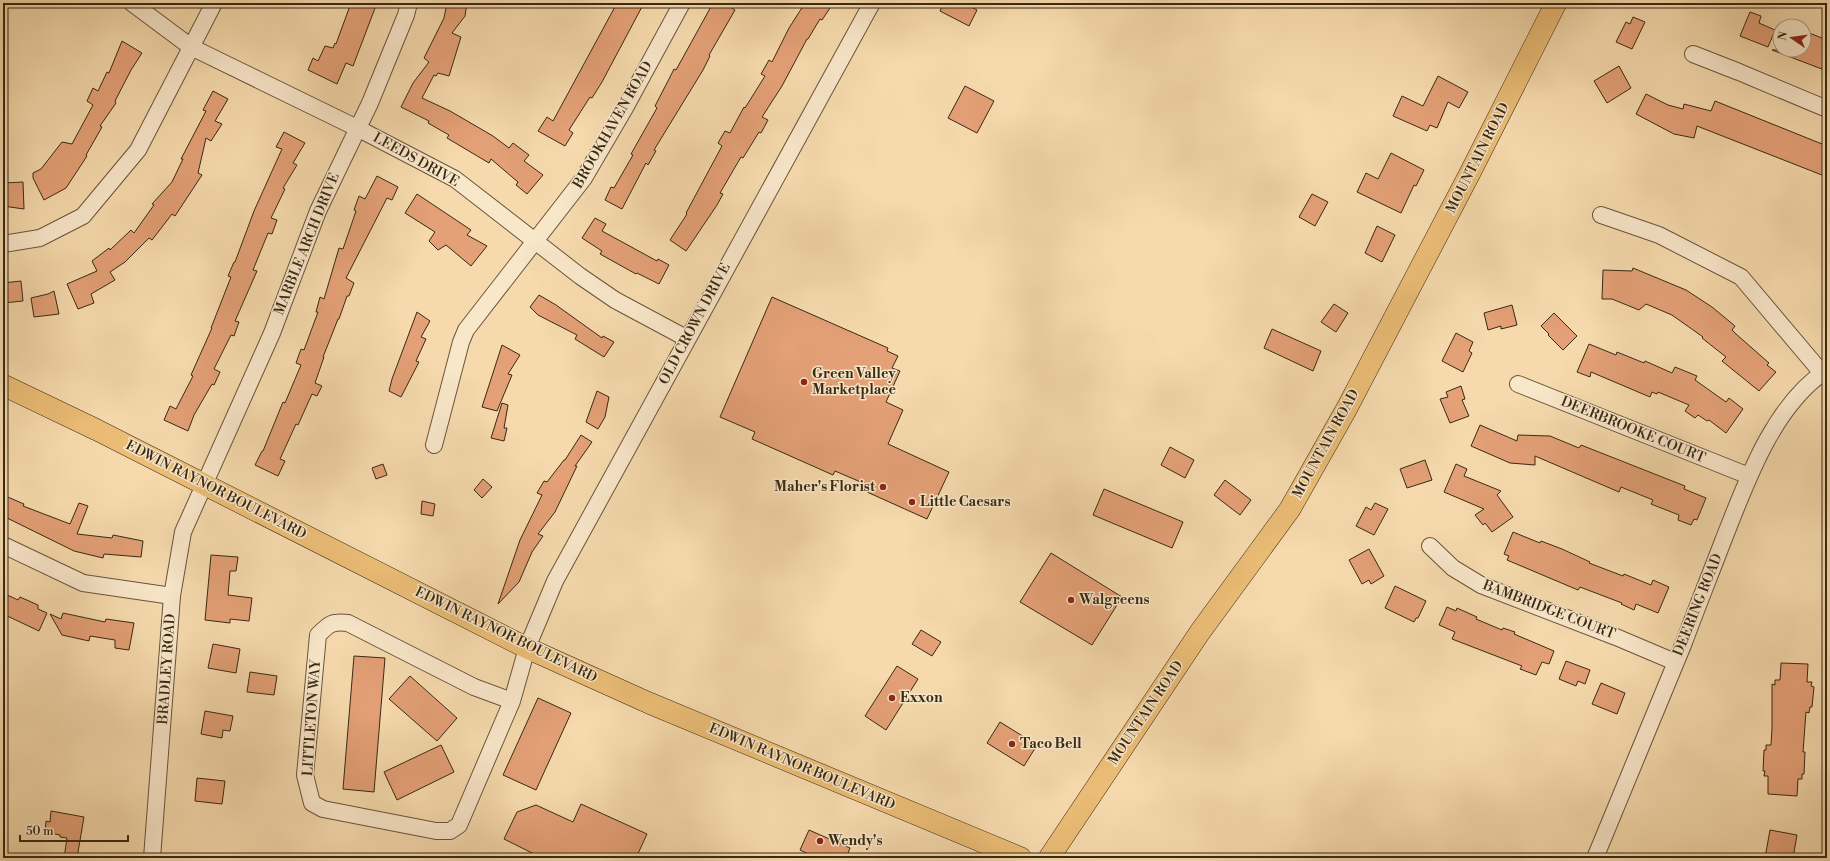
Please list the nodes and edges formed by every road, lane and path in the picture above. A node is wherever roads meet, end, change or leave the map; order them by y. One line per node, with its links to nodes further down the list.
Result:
1 (132, 3): 7 (street, LEEDS DRIVE)
2 (214, 3): 7 (street)
3 (409, 3): 10 (street, MARBLE ARCH DRIVE)
4 (682, 3): 12 (street, BROOKHAVEN ROAD)
5 (872, 3): 14 (street, OLD CROWN DRIVE)
6 (1556, 3): 29 (main road, MOUNTAIN ROAD)
7 (191, 47): 10 (street, LEEDS DRIVE); 13 (street)
8 (1693, 54): 9 (street)
9 (1827, 110)
10 (357, 128): 12 (street, LEEDS DRIVE); 20 (street, MARBLE ARCH DRIVE)
11 (1601, 216): 15 (street)
12 (535, 241): 14 (street, LEEDS DRIVE); 18 (street, BROOKHAVEN ROAD)
13 (3, 244)
14 (686, 338): 24 (street, OLD CROWN DRIVE)
15 (1825, 371): 19 (street, DEERING ROAD)
16 (1518, 384): 19 (street, DEERBROOKE COURT)
17 (3, 385): 20 (main road, EDWIN RAYNOR BOULEVARD)
18 (434, 445)
19 (1748, 476): 25 (street, DEERING ROAD)
20 (204, 485): 23 (street, BRADLEY ROAD); 24 (main road, EDWIN RAYNOR BOULEVARD)
21 (3, 545): 23 (street)
22 (1430, 546): 25 (street, BAMBRIDGE COURT)
23 (172, 596): 27 (street, BRADLEY ROAD)
24 (527, 648): 26 (street, LITTLETON WAY); 28 (main road, EDWIN RAYNOR BOULEVARD)
25 (1675, 662): 30 (street, DEERING ROAD)
26 (512, 701): 26 (street, LITTLETON WAY)
27 (152, 858)
28 (1021, 858)
29 (1049, 858)
30 (1595, 858)

